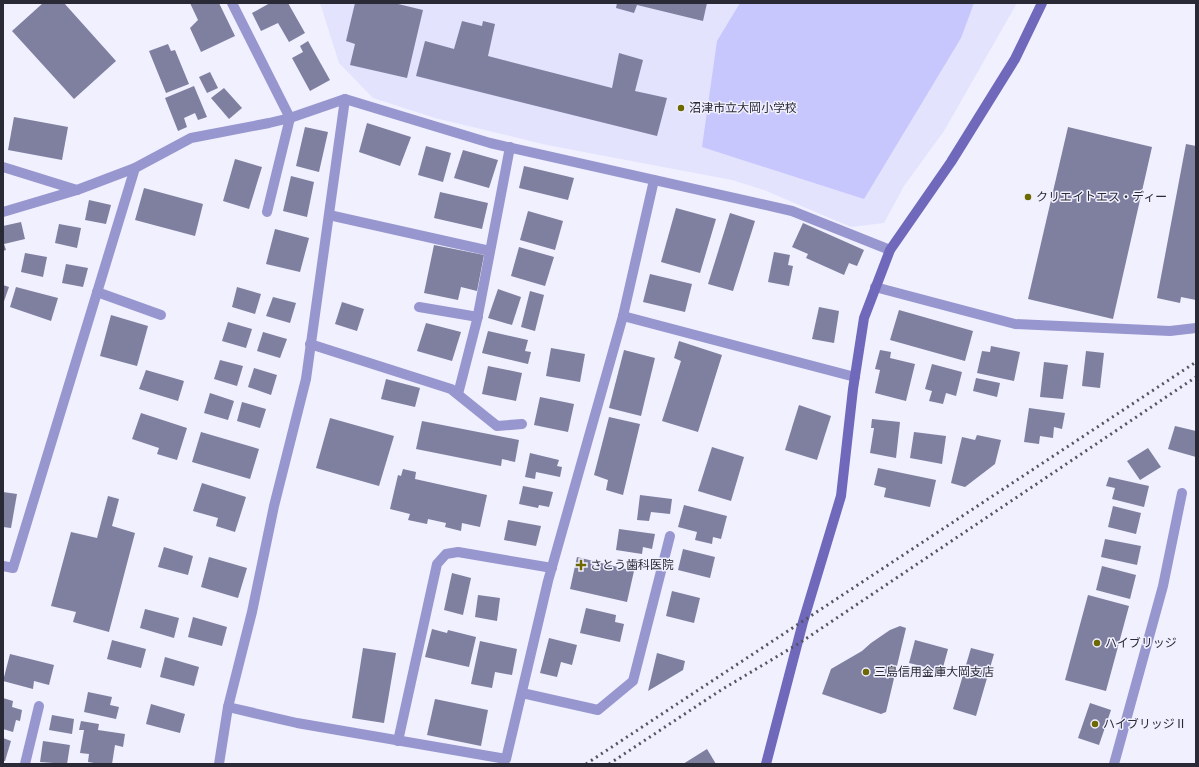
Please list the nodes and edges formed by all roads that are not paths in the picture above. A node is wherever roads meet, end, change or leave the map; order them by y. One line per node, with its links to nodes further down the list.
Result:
1 (232, 3): 4 (street)
2 (1042, 3): 13 (street)
3 (345, 99): 4 (street); 5 (street); 12 (street)
4 (290, 118): 7 (street); 11 (street)
5 (510, 147): 8 (street); 14 (street)
6 (3, 167): 9 (street)
7 (135, 168): 9 (street); 16 (street)
8 (654, 180): 13 (street); 19 (street)
9 (77, 190): 10 (street)
10 (3, 212)
11 (267, 212)
12 (329, 215): 14 (street); 22 (street)
13 (890, 250): 15 (street)
14 (490, 251): 20 (street)
15 (875, 287): 21 (street); 23 (street)
16 (97, 292): 18 (street); 28 (street)
17 (419, 307): 20 (street)
18 (161, 315)
19 (623, 316): 23 (street); 29 (street)
20 (478, 317): 24 (street)
21 (1196, 328)
22 (310, 344): 24 (street); 32 (street)
23 (855, 377): 36 (street)
24 (458, 394): 25 (street)
25 (522, 424)
26 (1182, 493): 37 (street)
27 (670, 536): 30 (street)
28 (3, 566)
29 (552, 568): 30 (street); 33 (street)
30 (522, 693): 33 (street)
31 (39, 706): 34 (street)
32 (228, 707): 33 (street); 35 (street)
33 (398, 741)
34 (25, 764)
35 (219, 764)
36 (766, 764)
37 (1114, 764)

